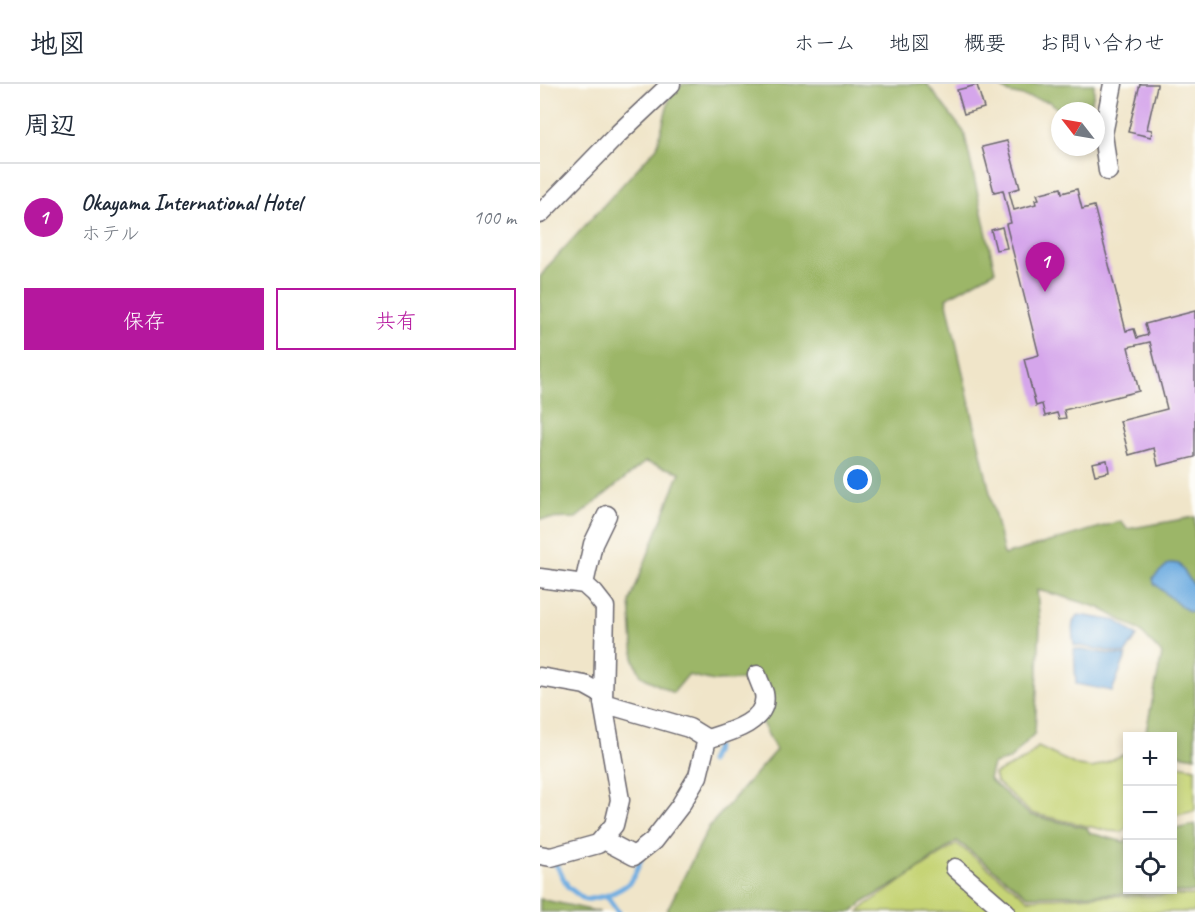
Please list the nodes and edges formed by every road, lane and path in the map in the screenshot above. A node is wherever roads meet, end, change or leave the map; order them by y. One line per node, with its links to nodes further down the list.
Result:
1 (671, 84): 4 (street)
2 (1113, 84): 3 (street)
3 (1108, 171)
4 (540, 214)
5 (607, 515): 7 (street)
6 (540, 578): 7 (street)
7 (584, 584): 10 (street)
8 (757, 675): 11 (street)
9 (540, 677): 10 (street)
10 (603, 699): 11 (street); 12 (street)
11 (707, 739): 12 (street)
12 (606, 842): 13 (street)
13 (540, 855)
14 (955, 868): 15 (street)
15 (1006, 912)

